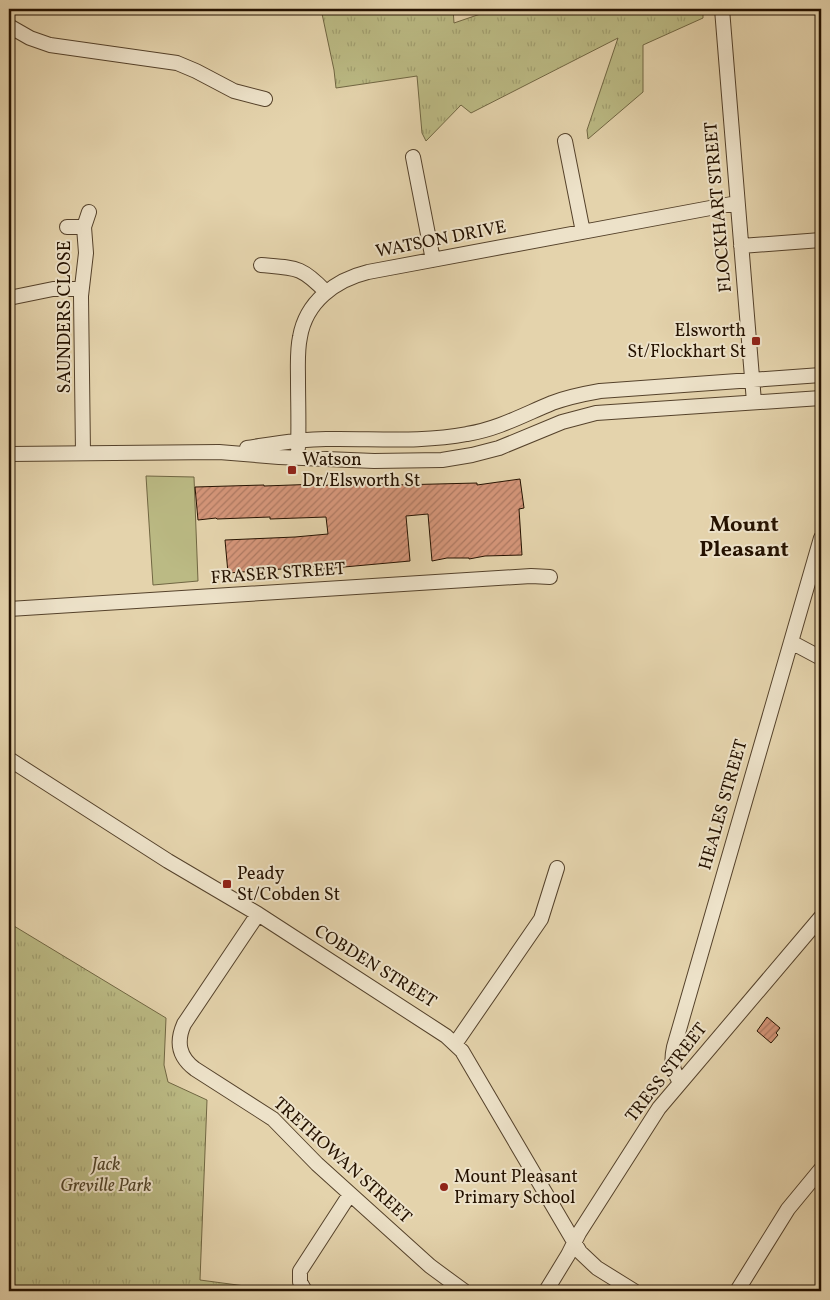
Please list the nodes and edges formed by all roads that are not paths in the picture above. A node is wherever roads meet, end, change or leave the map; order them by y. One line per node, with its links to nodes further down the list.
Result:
1 (722, 9): 6 (street, FLOCKHART STREET)
2 (9, 26): 3 (street)
3 (265, 99)
4 (565, 141): 10 (street)
5 (413, 157): 13 (street)
6 (737, 203): 10 (street, WATSON DRIVE); 12 (street, FLOCKHART STREET)
7 (89, 212): 9 (street, SAUNDERS CLOSE)
8 (67, 227): 9 (street)
9 (84, 227): 15 (street, SAUNDERS CLOSE)
10 (583, 232): 13 (street, WATSON DRIVE)
11 (821, 240): 12 (street)
12 (741, 246): 19 (street, FLOCKHART STREET)
13 (433, 260): 16 (street, WATSON DRIVE)
14 (261, 265): 16 (street)
15 (81, 289): 17 (street); 25 (street, SAUNDERS CLOSE)
16 (326, 292): 22 (street, WATSON DRIVE)
17 (9, 298)
18 (821, 376): 19 (street)
19 (752, 380): 21 (street, FLOCKHART STREET); 22 (street)
20 (821, 398): 21 (street)
21 (754, 402): 26 (street)
22 (299, 441): 23 (street); 26 (street, WATSON DRIVE)
23 (218, 452): 25 (street); 26 (street)
24 (9, 454): 25 (street)
25 (83, 454)
26 (298, 458)
27 (821, 538): 30 (street, HEALES STREET)
28 (550, 577): 29 (street, FRASER STREET)
29 (9, 609)
30 (791, 642): 31 (street); 37 (street, HEALES STREET)
31 (821, 658)
32 (9, 759): 34 (street, COBDEN STREET)
33 (557, 868): 36 (street)
34 (258, 914): 36 (street, COBDEN STREET); 39 (street, TRETHOWAN STREET)
35 (821, 918): 37 (street, TRESS STREET)
36 (455, 1044): 40 (street, COBDEN STREET)
37 (680, 1082): 40 (street, TRESS STREET)
38 (821, 1168): 45 (street)
39 (350, 1194): 41 (street); 42 (street, TRETHOWAN STREET)
40 (574, 1242): 43 (street, TRESS STREET); 44 (street, COBDEN STREET)
41 (305, 1291)
42 (464, 1291)
43 (546, 1291)
44 (634, 1291)
45 (737, 1291)

